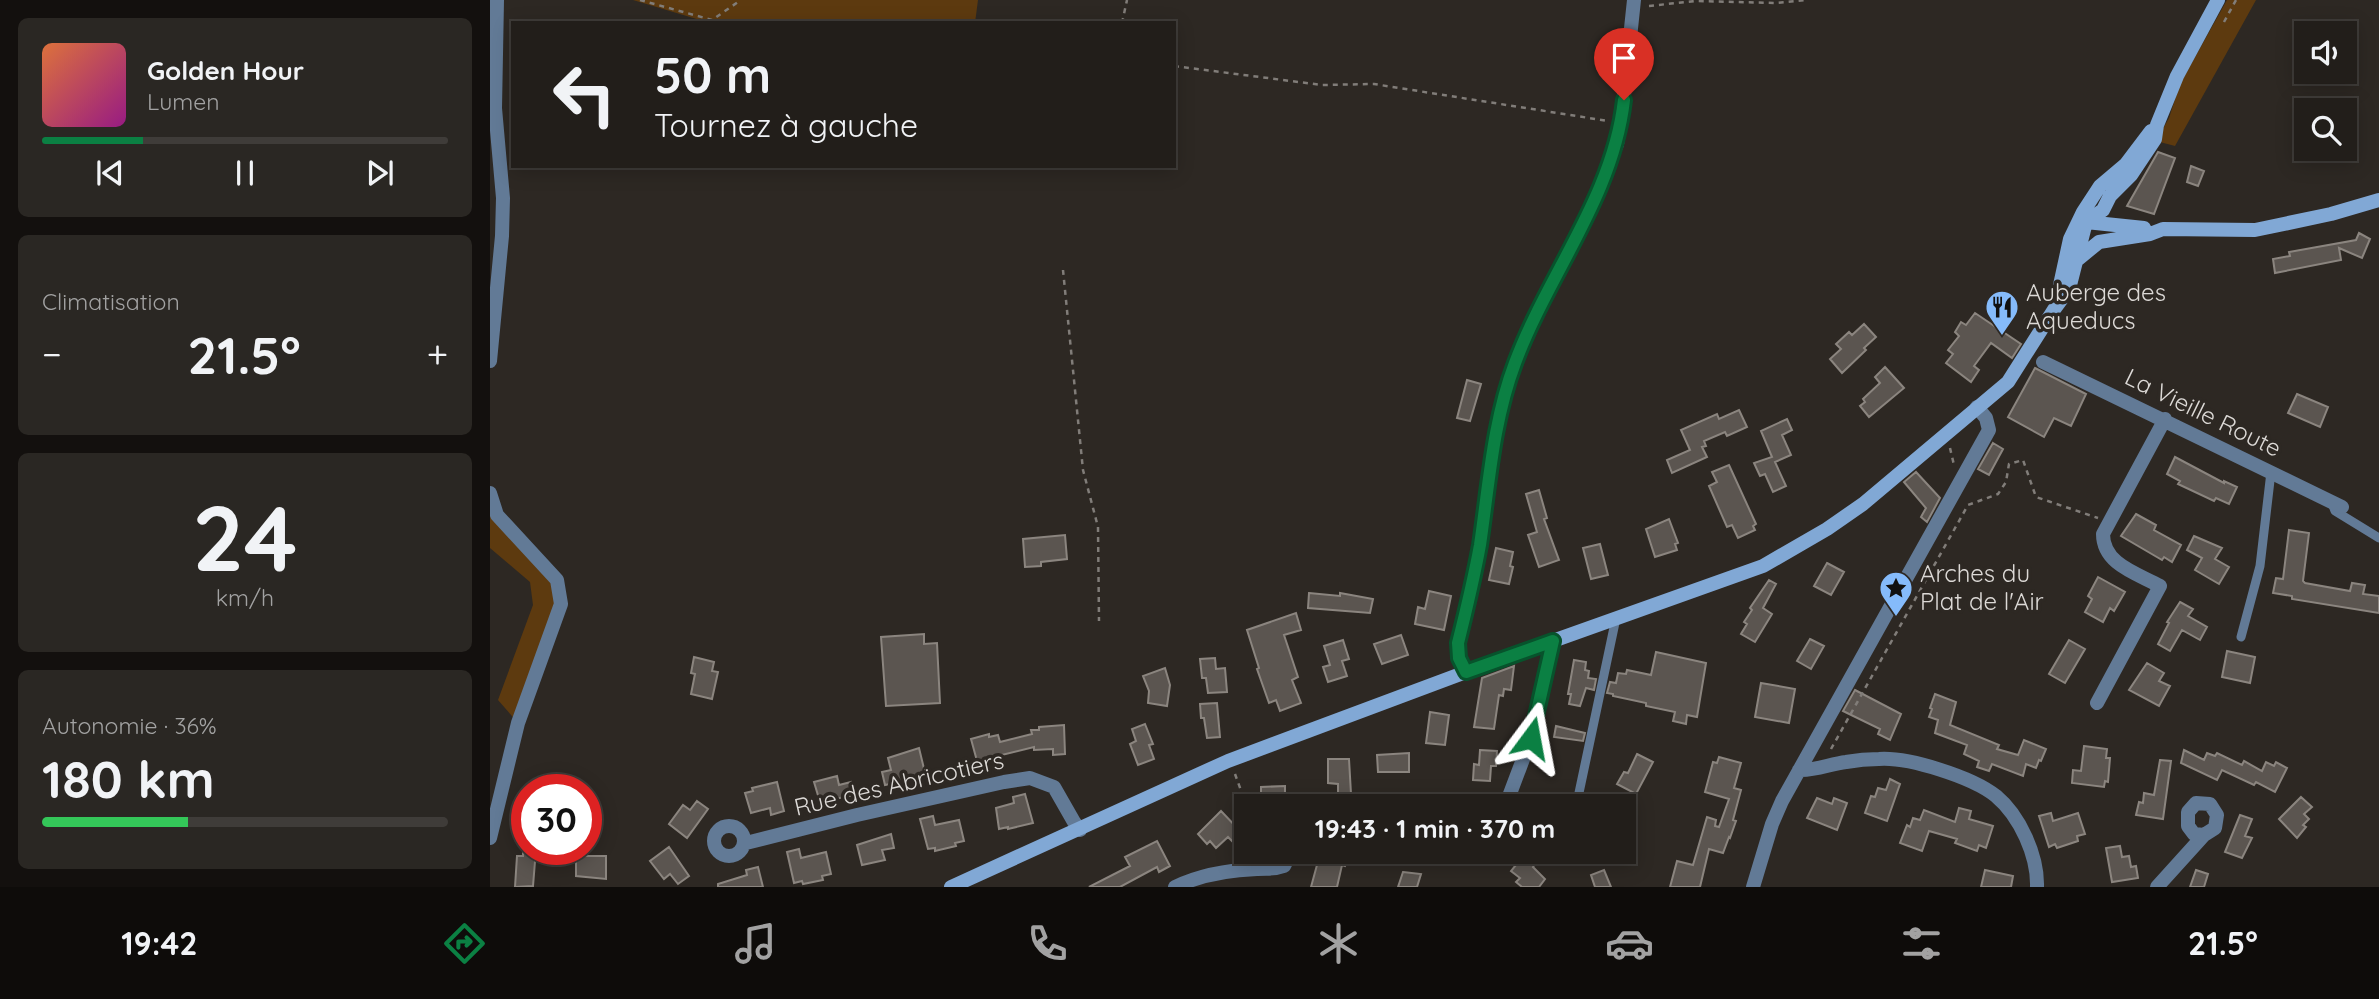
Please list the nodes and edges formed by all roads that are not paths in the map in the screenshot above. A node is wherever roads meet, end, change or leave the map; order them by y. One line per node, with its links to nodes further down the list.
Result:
1 (497, 0): 16 (street)
2 (2218, 0): 4 (main road)
3 (1634, 6): 26 (street)
4 (2157, 125): 5 (main road); 7 (main road)
5 (2100, 186): 8 (main road); 11 (main road)
6 (2379, 200): 10 (main road)
7 (2106, 205): 8 (main road); 9 (main road)
8 (2086, 222): 9 (main road); 11 (main road); 12 (main road); 13 (main road)
9 (2113, 225): 10 (main road)
10 (2163, 229): 12 (main road)
11 (2070, 239): 14 (main road)
12 (2099, 242): 13 (main road)
13 (2077, 260): 14 (main road)
14 (2055, 307): 15 (main road)
15 (2037, 358): 17 (main road); 18 (street, La Vieille Route)
16 (490, 361)
17 (1977, 407): 23 (main road); 28 (street)
18 (2165, 419): 19 (street, La Vieille Route); 27 (street)
19 (2271, 472): 21 (street, La Vieille Route); 24 (lane)
20 (490, 493): 33 (street)
21 (2337, 504): 22 (lane)
22 (2379, 538)
23 (1616, 618): 25 (main road); 30 (lane)
24 (2241, 637)
25 (1553, 641): 26 (main road); 29 (street)
26 (1466, 672): 31 (main road)
27 (2097, 703)
28 (1799, 770): 38 (street); 41 (street)
29 (1510, 794)
30 (1579, 794)
31 (1080, 830): 34 (street, Rue des Abricotiers); 39 (main road)
32 (2204, 835): 42 (street)
33 (490, 838)
34 (746, 843)
35 (1259, 864): 37 (street)
36 (1285, 864): 37 (street)
37 (1259, 868): 40 (street)
38 (2041, 886)
39 (951, 887)
40 (1175, 887)
41 (1753, 887)
42 (2157, 887)

